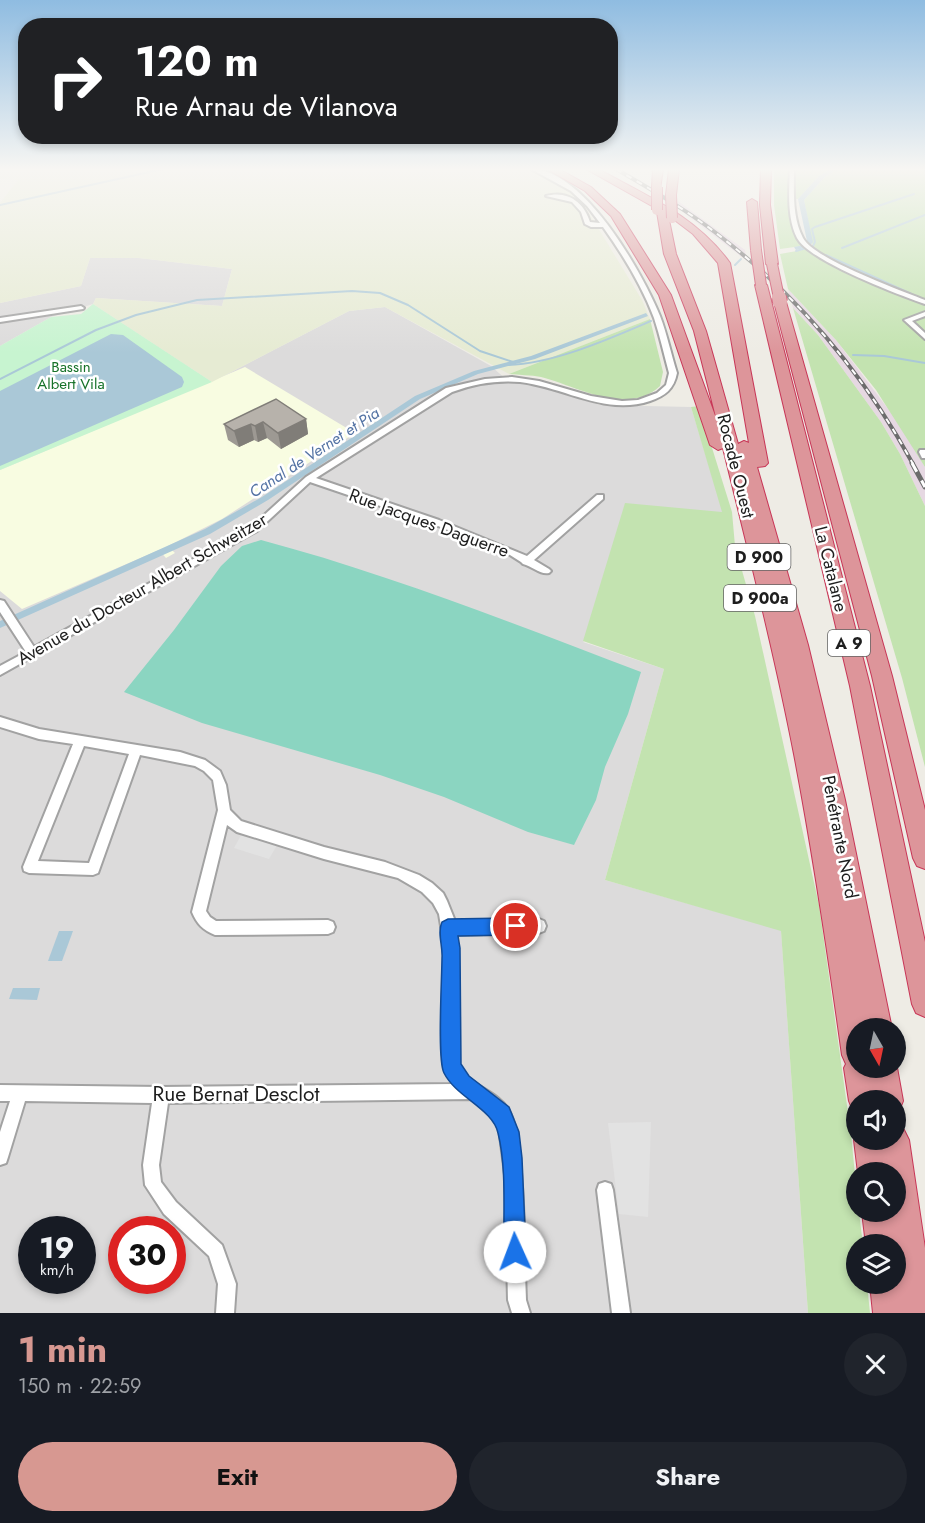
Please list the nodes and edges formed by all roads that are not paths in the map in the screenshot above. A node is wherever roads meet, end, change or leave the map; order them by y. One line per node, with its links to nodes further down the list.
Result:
1 (606, 230): 16 (street, Avenue du Docteur Albert Schweitzer)
2 (625, 230): 10 (highway)
3 (629, 230): 10 (highway, D 900a)
4 (667, 230): 29 (highway, Rocade Ouest / D 900)
5 (671, 230): 21 (highway, Rocade Ouest / D 900)
6 (696, 230): 21 (highway, D 900a)
7 (755, 230): 33 (highway, La Catalane / A 9, bridge)
8 (768, 230): 28 (highway, La Catalane / A 9, bridge)
9 (797, 230): 11 (street)
10 (664, 295): 29 (highway, D 900a)
11 (925, 302)
12 (81, 308): 14 (street)
13 (925, 314): 15 (street)
14 (0, 320)
15 (925, 337)
16 (309, 479): 18 (street, Rue Jacques Daguerre); 22 (street, Avenue du Docteur Albert Schweitzer)
17 (600, 497): 18 (street)
18 (526, 562): 19 (street, Rue Jacques Daguerre)
19 (546, 571)
20 (0, 604): 22 (street)
21 (798, 645): 35 (highway, Pénétrante Nord / D 900)
22 (32, 653): 23 (street, Avenue du Docteur Albert Schweitzer)
23 (0, 671)
24 (0, 722): 25 (street)
25 (80, 741): 26 (street); 26 (street)
26 (136, 750): 27 (street)
27 (224, 810): 31 (street); 32 (street)
28 (925, 858)
29 (834, 908): 34 (highway, Pénétrante Nord / D 900)
30 (539, 926): 32 (street)
31 (328, 927)
32 (448, 928): 36 (street)
33 (925, 1004)
34 (850, 1018)
35 (876, 1018)
36 (472, 1092): 39 (street, Rue Bernat Desclot); 45 (street)
37 (0, 1093): 38 (street, Rue Bernat Desclot)
38 (20, 1093): 39 (street, Rue Bernat Desclot); 41 (street)
39 (161, 1095): 44 (street)
40 (895, 1150): 48 (highway)
41 (0, 1157)
42 (606, 1190): 46 (street)
43 (887, 1294): 47 (highway)
44 (226, 1306)
45 (521, 1313)
46 (621, 1313)
47 (890, 1313)
48 (918, 1313)

